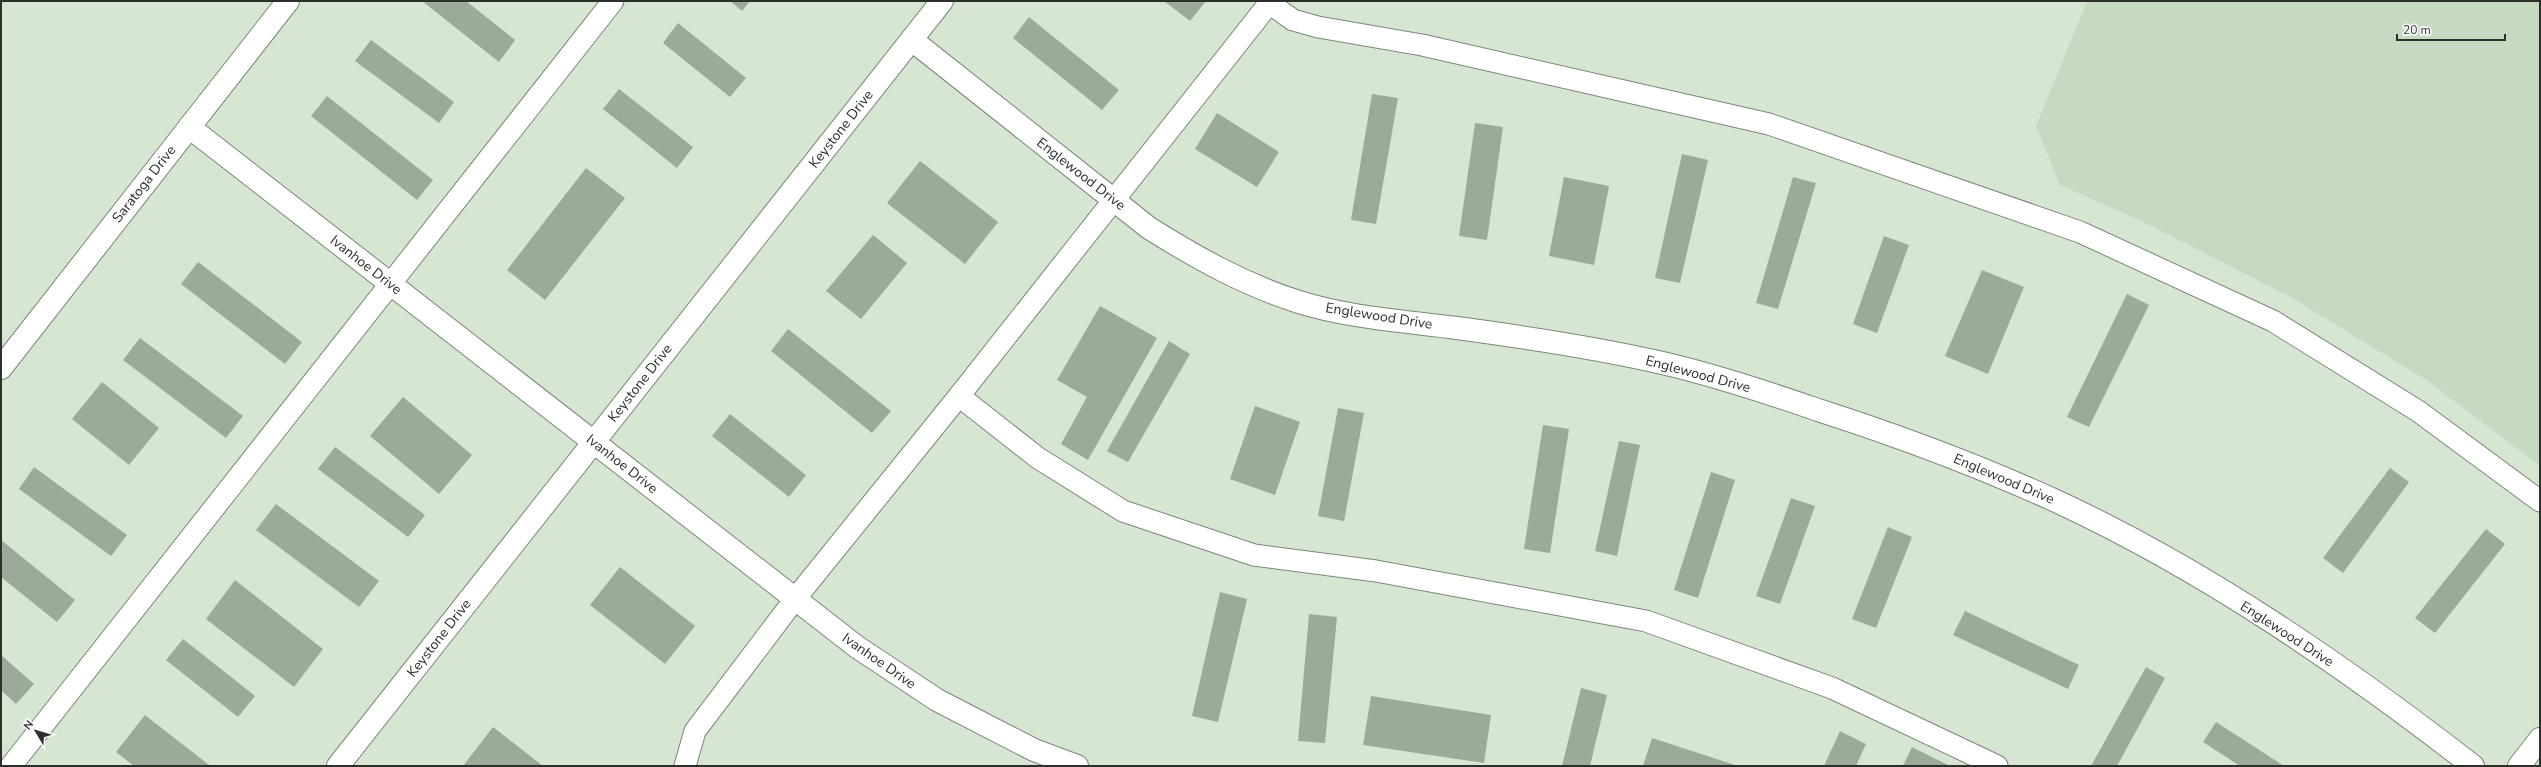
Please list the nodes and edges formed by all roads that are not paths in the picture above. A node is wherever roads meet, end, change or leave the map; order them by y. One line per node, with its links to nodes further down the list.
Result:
1 (288, 1): 6 (street, Saratoga Drive)
2 (613, 1): 8 (lane)
3 (942, 1): 5 (street, Keystone Drive)
4 (1270, 2): 7 (lane); 12 (lane)
5 (912, 40): 7 (street, Englewood Drive); 11 (street, Keystone Drive)
6 (189, 127): 8 (street, Ivanhoe Drive); 9 (street, Saratoga Drive)
7 (1113, 200): 10 (lane); 20 (street, Englewood Drive)
8 (389, 283): 11 (street, Ivanhoe Drive); 15 (lane)
9 (1, 368)
10 (959, 396): 13 (lane); 19 (lane)
11 (594, 442): 13 (street, Ivanhoe Drive); 16 (street, Keystone Drive)
12 (2540, 501)
13 (795, 599): 17 (lane); 18 (street, Ivanhoe Drive)
14 (2540, 739): 21 (street)
15 (11, 766)
16 (338, 766)
17 (685, 766)
18 (1077, 766)
19 (1997, 766)
20 (2473, 766)
21 (2519, 766)

